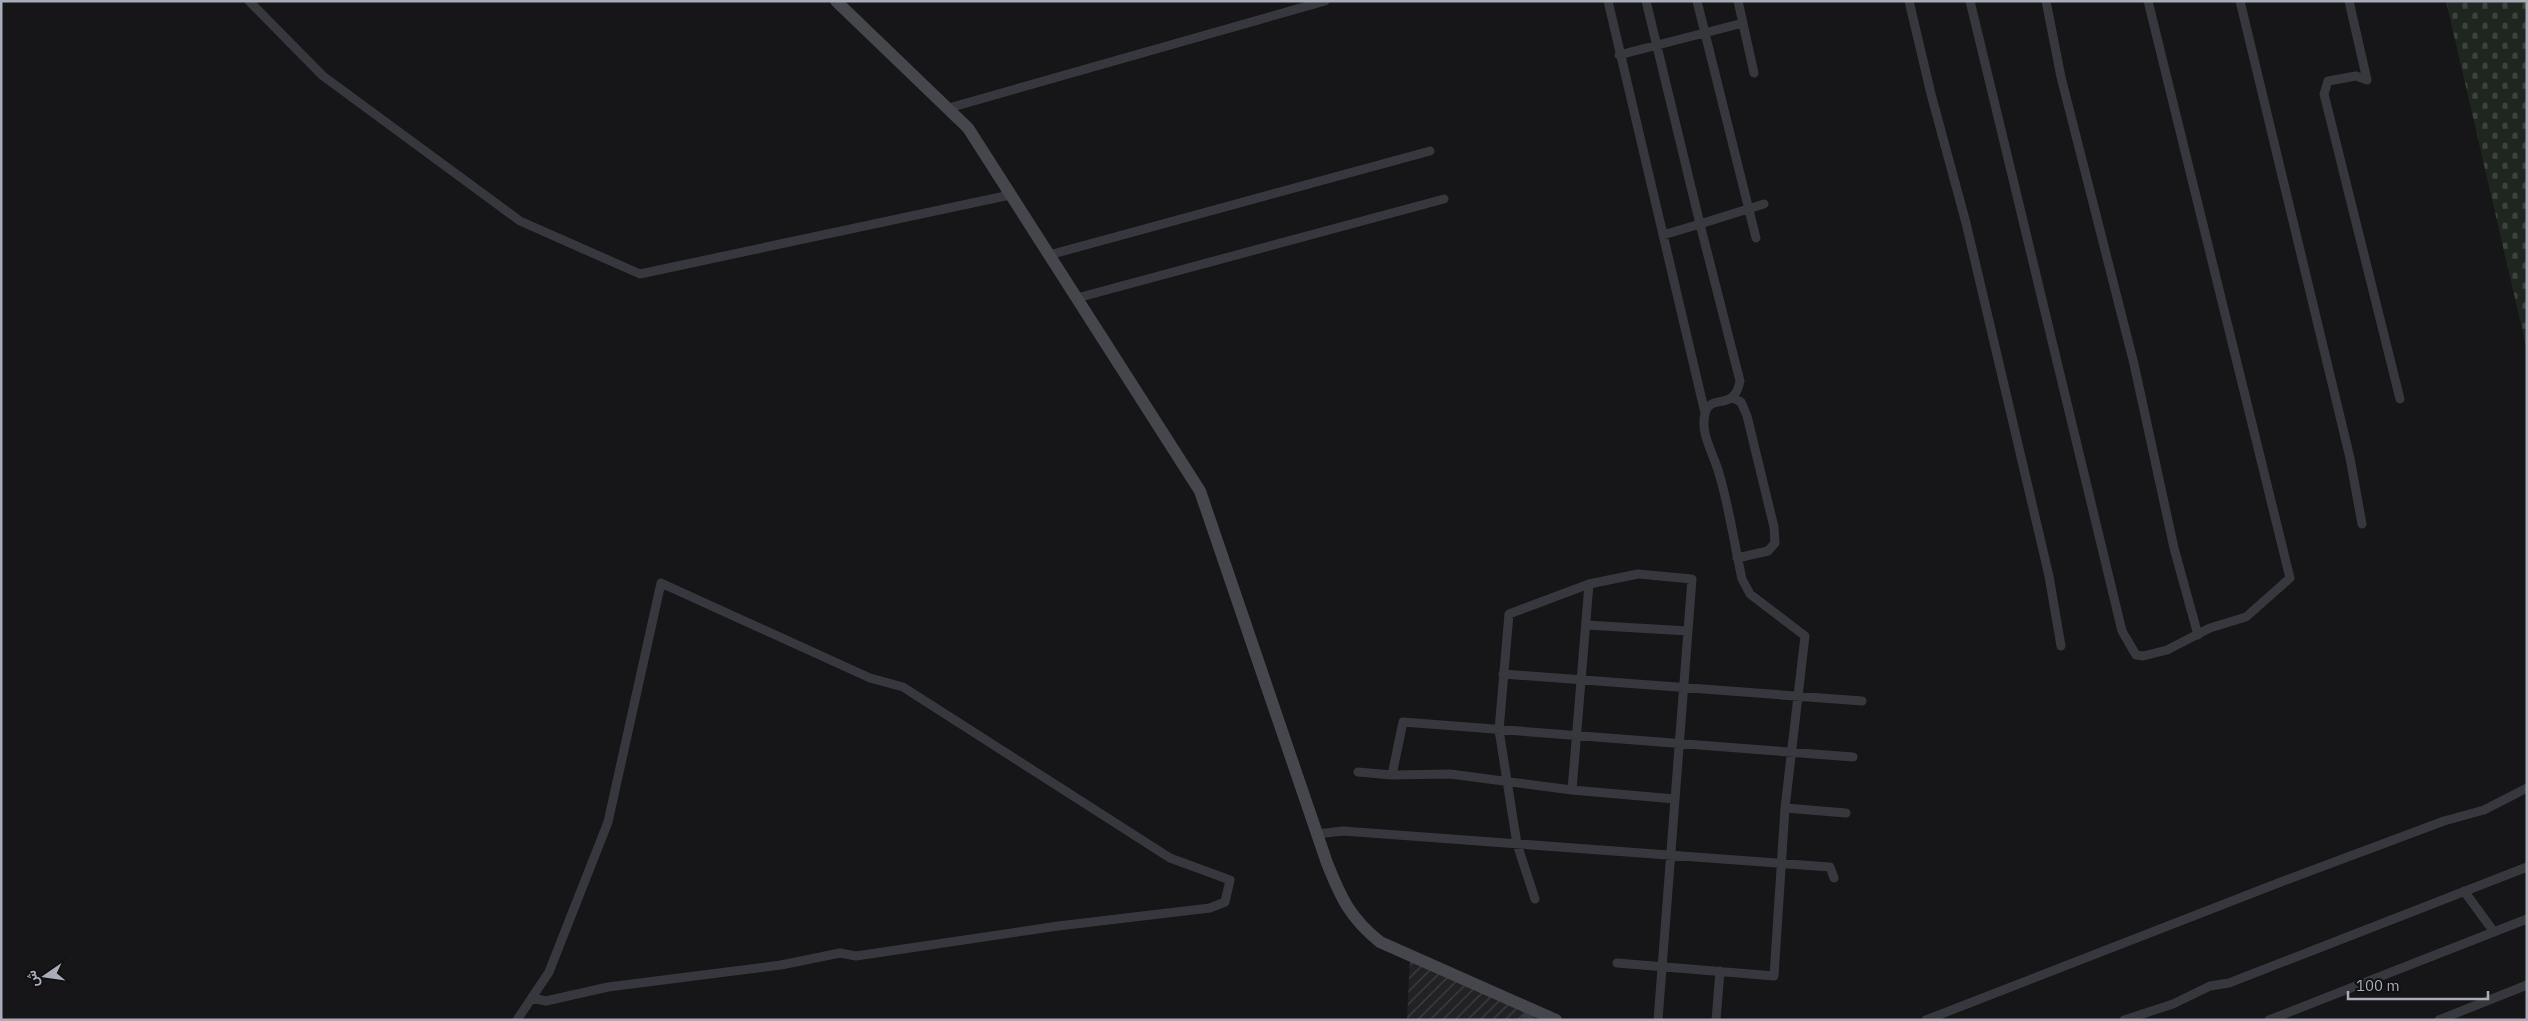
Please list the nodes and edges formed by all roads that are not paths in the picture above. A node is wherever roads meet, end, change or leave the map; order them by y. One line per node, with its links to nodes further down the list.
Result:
1 (249, 1): 21 (street)
2 (836, 1): 19 (main road)
3 (1325, 1): 19 (street)
4 (1608, 1): 17 (street)
5 (1646, 1): 16 (street)
6 (1697, 1): 15 (street)
7 (1738, 1): 14 (street)
8 (1909, 1): 39 (street)
9 (1970, 1): 38 (street)
10 (2046, 1): 38 (street)
11 (2148, 1): 38 (street)
12 (2240, 1): 33 (street)
13 (2349, 1): 31 (street)
14 (1743, 23): 15 (street); 18 (street)
15 (1705, 34): 16 (street); 24 (street)
16 (1657, 46): 17 (street); 25 (street)
17 (1619, 55): 26 (street)
18 (1754, 73)
19 (949, 108): 21 (main road)
20 (1430, 152): 28 (street)
21 (1010, 194): 28 (main road)
22 (1444, 198): 29 (street)
23 (1764, 204): 24 (street)
24 (1749, 208): 25 (street); 27 (street)
25 (1700, 224): 26 (street); 30 (street)
26 (1663, 235): 32 (street)
27 (1756, 238)
28 (1049, 255): 29 (main road)
29 (1077, 298): 58 (main road)
30 (1733, 398): 32 (street); 34 (street)
31 (2400, 399)
32 (1704, 413): 34 (street)
33 (2362, 524)
34 (1737, 558): 43 (street)
35 (1589, 584): 36 (street); 37 (street); 40 (street)
36 (1586, 625): 37 (street); 41 (street)
37 (1688, 631): 42 (street)
38 (2198, 635)
39 (2061, 646)
40 (1503, 674): 41 (street); 45 (street)
41 (1581, 680): 42 (street); 46 (street)
42 (1684, 688): 43 (street); 47 (street)
43 (1797, 697): 44 (street); 48 (street)
44 (1862, 701)
45 (1499, 730): 46 (street); 51 (street); 52 (street)
46 (1577, 736): 47 (street); 54 (street)
47 (1680, 744): 48 (street); 55 (street)
48 (1793, 752): 49 (street); 56 (street)
49 (1853, 757)
50 (1358, 772): 51 (street)
51 (1392, 775): 52 (street)
52 (1506, 782): 54 (street); 59 (street)
53 (2527, 788): 78 (street)
54 (1572, 790): 55 (street)
55 (1675, 799): 60 (street)
56 (1786, 808): 57 (street); 61 (street)
57 (1846, 813)
58 (1316, 834): 59 (street); 73 (main road)
59 (1517, 844): 60 (street); 65 (street)
60 (1671, 856): 61 (street); 69 (street)
61 (1782, 864): 63 (street); 70 (street)
62 (2527, 866): 64 (street)
63 (1834, 878)
64 (2464, 891): 67 (street); 79 (street)
65 (1535, 899)
66 (2527, 919): 67 (street)
67 (2494, 932): 80 (street)
68 (1617, 963): 69 (street)
69 (1662, 966): 70 (street); 76 (street)
70 (1720, 971): 77 (street)
71 (2527, 985): 81 (street)
72 (532, 998): 72 (street); 74 (street)
73 (1528, 1014): 75 (main road)
74 (517, 1020)
75 (1556, 1020)
76 (1658, 1020)
77 (1716, 1020)
78 (1926, 1020)
79 (2124, 1020)
80 (2269, 1020)
81 (2439, 1020)

